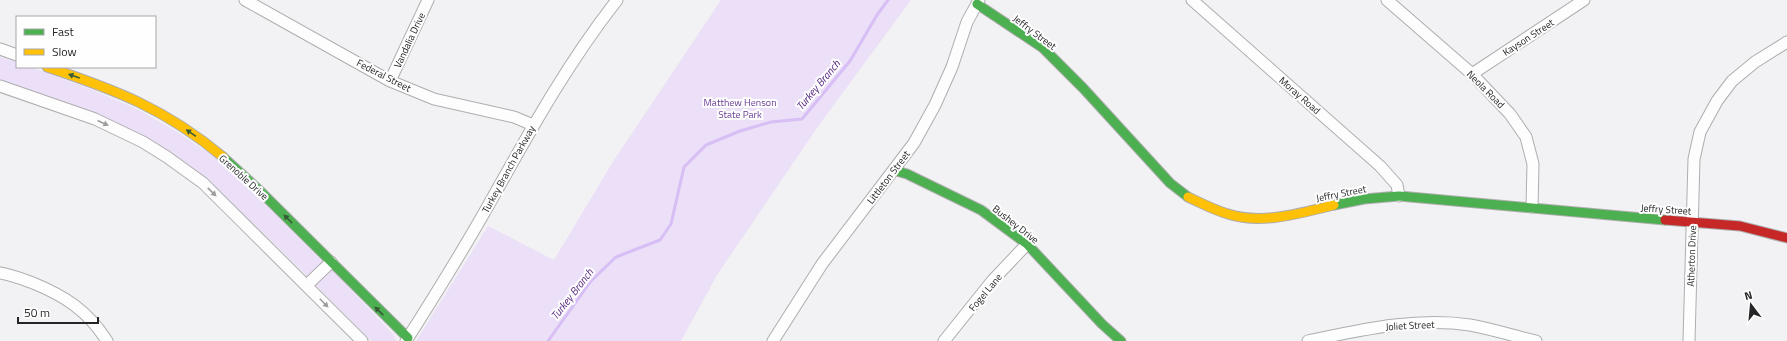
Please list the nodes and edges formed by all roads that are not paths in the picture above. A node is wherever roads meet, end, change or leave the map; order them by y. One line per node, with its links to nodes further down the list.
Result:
1 (245, 0): 13 (street, Federal Street)
2 (428, 0): 13 (street, Vandalia Drive)
3 (617, 0): 15 (street, Turkey Branch Parkway)
4 (1192, 0): 17 (street, Moray Road)
5 (1387, 0): 12 (street, Neola Road)
6 (1584, 0): 12 (street, Kayson Street)
7 (978, 2): 16 (street, Littleton Street); 17 (street, Jeffry Street)
8 (1787, 42): 19 (street, Atherton Drive)
9 (0, 49): 10 (street)
10 (16, 56)
11 (50, 68): 22 (street, Grenoble Drive, one-way to 11)
12 (1472, 74): 18 (street, Neola Road)
13 (390, 80): 15 (street, Federal Street)
14 (0, 86): 24 (street, one-way to 24)
15 (533, 124): 25 (street, Turkey Branch Parkway)
16 (893, 170): 21 (street, Bushey Drive); 28 (street, Littleton Street)
17 (1399, 196): 18 (street, Jeffry Street)
18 (1532, 206): 19 (street, Jeffry Street)
19 (1692, 222): 20 (street, Jeffry Street); 33 (street, Atherton Drive)
20 (1787, 238)
21 (1027, 244): 29 (street, Fogel Lane); 30 (street, Bushey Drive)
22 (331, 262): 24 (street); 25 (street, Grenoble Drive, one-way to 22)
23 (0, 273): 26 (street)
24 (307, 285): 27 (street, one-way to 27)
25 (407, 339)
26 (107, 341)
27 (362, 341)
28 (772, 341)
29 (944, 341)
30 (1121, 341)
31 (1308, 341): 32 (street, Joliet Street)
32 (1536, 341)
33 (1689, 341)

